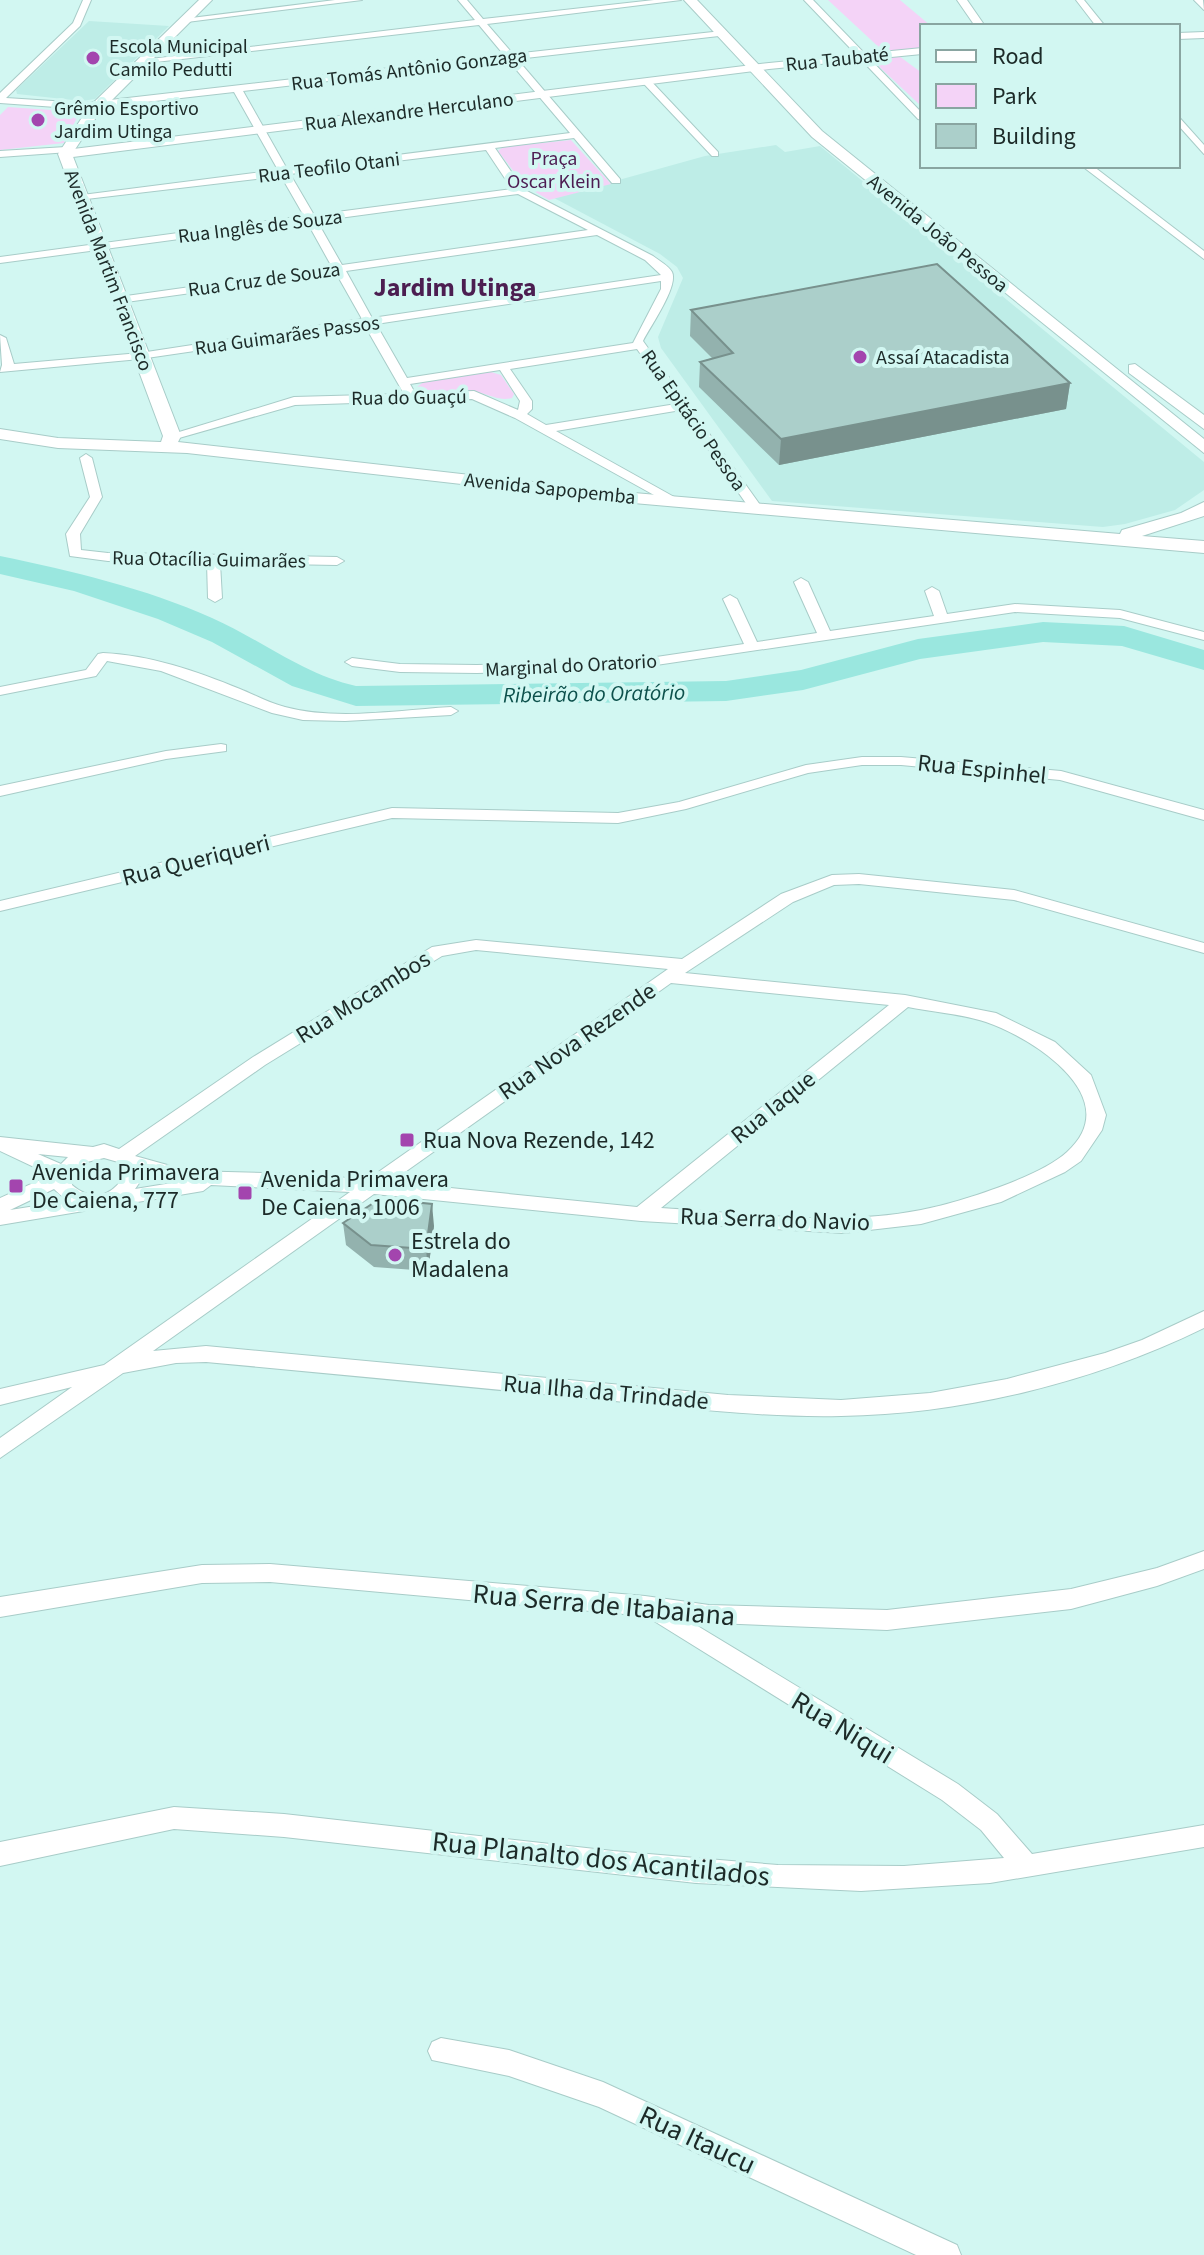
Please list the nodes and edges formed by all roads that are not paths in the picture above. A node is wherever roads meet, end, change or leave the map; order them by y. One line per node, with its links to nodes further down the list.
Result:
1 (87, 0): 29 (street)
2 (206, 0): 13 (main road, Avenida Martim Francisco)
3 (358, 0): 13 (street)
4 (462, 0): 14 (street)
5 (677, 0): 14 (street)
6 (690, 0): 17 (main road, Avenida João Pessoa)
7 (706, 0): 24 (main road, Avenida João Pessoa)
8 (808, 0): 21 (street)
9 (962, 0): 15 (street)
10 (1080, 0): 16 (street)
11 (1198, 0): 12 (street)
12 (1204, 7)
13 (187, 19): 23 (main road, Avenida Martim Francisco)
14 (481, 22): 22 (street); 23 (street)
15 (979, 24)
16 (1099, 24)
17 (719, 33): 22 (street, Rua Tomás Antônio Gonzaga); 25 (main road, Avenida João Pessoa)
18 (1204, 35): 19 (street)
19 (1180, 36)
20 (920, 51): 21 (street, Rua Taubaté)
21 (861, 56): 24 (street, Rua Taubaté); 31 (street)
22 (511, 57): 27 (street, Rua Tomás Antônio Gonzaga); 28 (street)
23 (147, 60): 30 (main road, Avenida Martim Francisco)
24 (769, 66): 25 (street, Rua Taubaté); 54 (main road, Avenida João Pessoa)
25 (752, 69): 26 (street, Rua Alexandre Herculano); 72 (main road, Avenida João Pessoa)
26 (647, 82): 28 (street, Rua Alexandre Herculano); 40 (street)
27 (237, 89): 30 (street, Rua Tomás Antônio Gonzaga); 33 (street)
28 (543, 95): 33 (street, Rua Alexandre Herculano); 34 (street)
29 (0, 99): 30 (street, Rua Tomás Antônio Gonzaga)
30 (99, 105): 38 (main road, Avenida Martim Francisco)
31 (920, 116)
32 (1180, 121): 36 (street)
33 (259, 130): 38 (street, Rua Alexandre Herculano); 42 (street)
34 (577, 135): 37 (street, Rua Teofilo Otani); 43 (street)
35 (1180, 143): 36 (street)
36 (1202, 144)
37 (488, 146): 42 (street, Rua Teofilo Otani); 44 (street)
38 (66, 152): 39 (street); 45 (main road, Avenida Martim Francisco)
39 (0, 154)
40 (715, 154)
41 (1090, 168): 49 (street)
42 (283, 173): 45 (street, Rua Teofilo Otani); 46 (street)
43 (616, 181)
44 (519, 191): 46 (street, Rua Inglês de Souza); 47 (street)
45 (82, 198): 50 (main road, Avenida Martim Francisco)
46 (310, 220): 50 (street, Rua Inglês de Souza); 53 (street)
47 (599, 232): 53 (street, Rua Cruz de Souza); 55 (street)
48 (1204, 242): 49 (street)
49 (1192, 246): 51 (street)
50 (98, 247): 52 (street, Rua Inglês de Souza); 56 (main road, Avenida Martim Francisco)
51 (1204, 256)
52 (0, 260)
53 (337, 269): 56 (street, Rua Cruz de Souza); 57 (street)
54 (1018, 276)
55 (668, 277): 57 (street, Rua Guimarães Passos); 59 (street, Rua Epitácio Pessoa)
56 (119, 300): 60 (main road, Avenida Martim Francisco)
57 (368, 323): 60 (street, Rua Guimarães Passos); 64 (street)
58 (0, 338): 63 (street)
59 (642, 345): 62 (street); 66 (street, Rua Epitácio Pessoa)
60 (140, 356): 63 (street, Rua Guimarães Passos); 71 (main road, Avenida Martim Francisco)
61 (1121, 358): 68 (main road)
62 (503, 367): 64 (street); 67 (street)
63 (5, 368)
64 (402, 382): 65 (street)
65 (411, 396): 67 (street, Rua do Guaçú); 71 (street, Rua do Guaçú)
66 (686, 406): 69 (street); 75 (street, Rua Epitácio Pessoa)
67 (519, 415): 69 (street, Rua do Guaçú)
68 (1204, 424)
69 (543, 429): 74 (street, Rua do Guaçú)
70 (0, 434): 71 (main road, Avenida Sapopemba)
71 (170, 441): 74 (main road, Avenida Sapopemba)
72 (1204, 448)
73 (86, 458): 79 (street, Rua Otacília Guimarães)
74 (672, 501): 75 (main road, Avenida Sapopemba)
75 (757, 509): 77 (main road, Avenida Sapopemba)
76 (1196, 512): 77 (main road, Avenida Sapopemba); 78 (main road)
77 (1102, 538): 78 (main road, Avenida Sapopemba)
78 (1200, 546)
79 (213, 559): 80 (street, Rua Otacília Guimarães); 83 (street)
80 (337, 561)
81 (801, 582): 86 (street)
82 (932, 591): 85 (street)
83 (215, 598)
84 (730, 599): 88 (street)
85 (942, 618): 86 (street, Marginal do Oratorio); 87 (street, Marginal do Oratorio)
86 (831, 634): 88 (street, Marginal do Oratorio)
87 (1204, 636)
88 (752, 647): 89 (street, Marginal do Oratorio)
89 (352, 662)
90 (0, 691): 91 (street)
91 (451, 711)
92 (221, 748): 93 (street)
93 (0, 791)
94 (392, 813): 95 (street, Rua Espinhel); 96 (street, Rua Queriqueri)
95 (1204, 815)
96 (0, 906)
97 (1180, 943): 98 (street, Rua Nova Rezende); 99 (street); 100 (street, Rua Nova Rezende)
98 (1204, 948)
99 (1204, 964)
100 (685, 965): 101 (street, Rua Nova Rezende); 105 (street, Rua Mocambos)
101 (669, 977): 102 (street, Rua Serra do Navio); 108 (street, Rua Nova Rezende)
102 (905, 1001): 111 (street, Rua Iaque); 111 (street, Rua Serra do Navio)
103 (1, 1144): 104 (street); 106 (street)
104 (94, 1152): 105 (street); 106 (street)
105 (127, 1158): 107 (street); 109 (street)
106 (63, 1176): 109 (street); 110 (street)
107 (222, 1180): 108 (street, Rua Serra do Navio); 109 (street)
108 (371, 1186): 111 (street, Rua Serra do Navio); 114 (street, Rua Nova Rezende)
109 (104, 1202): 112 (street)
110 (0, 1206)
111 (641, 1214)
112 (0, 1218)
113 (1204, 1319): 114 (street, Rua Ilha da Trindade)
114 (117, 1367): 115 (street, Rua Ilha da Trindade); 116 (street, Rua Nova Rezende)
115 (0, 1397)
116 (0, 1449)
117 (1204, 1560): 118 (street, Rua Serra de Itabaiana)
118 (645, 1606): 119 (street, Rua Serra de Itabaiana); 122 (street, Rua Niqui)
119 (0, 1607)
120 (1204, 1836): 122 (street, Rua Planalto dos Acantilados)
121 (0, 1854): 122 (street, Rua Planalto dos Acantilados)
122 (1026, 1865)
123 (441, 2051): 124 (street, Rua Itaucu)
124 (947, 2255)

